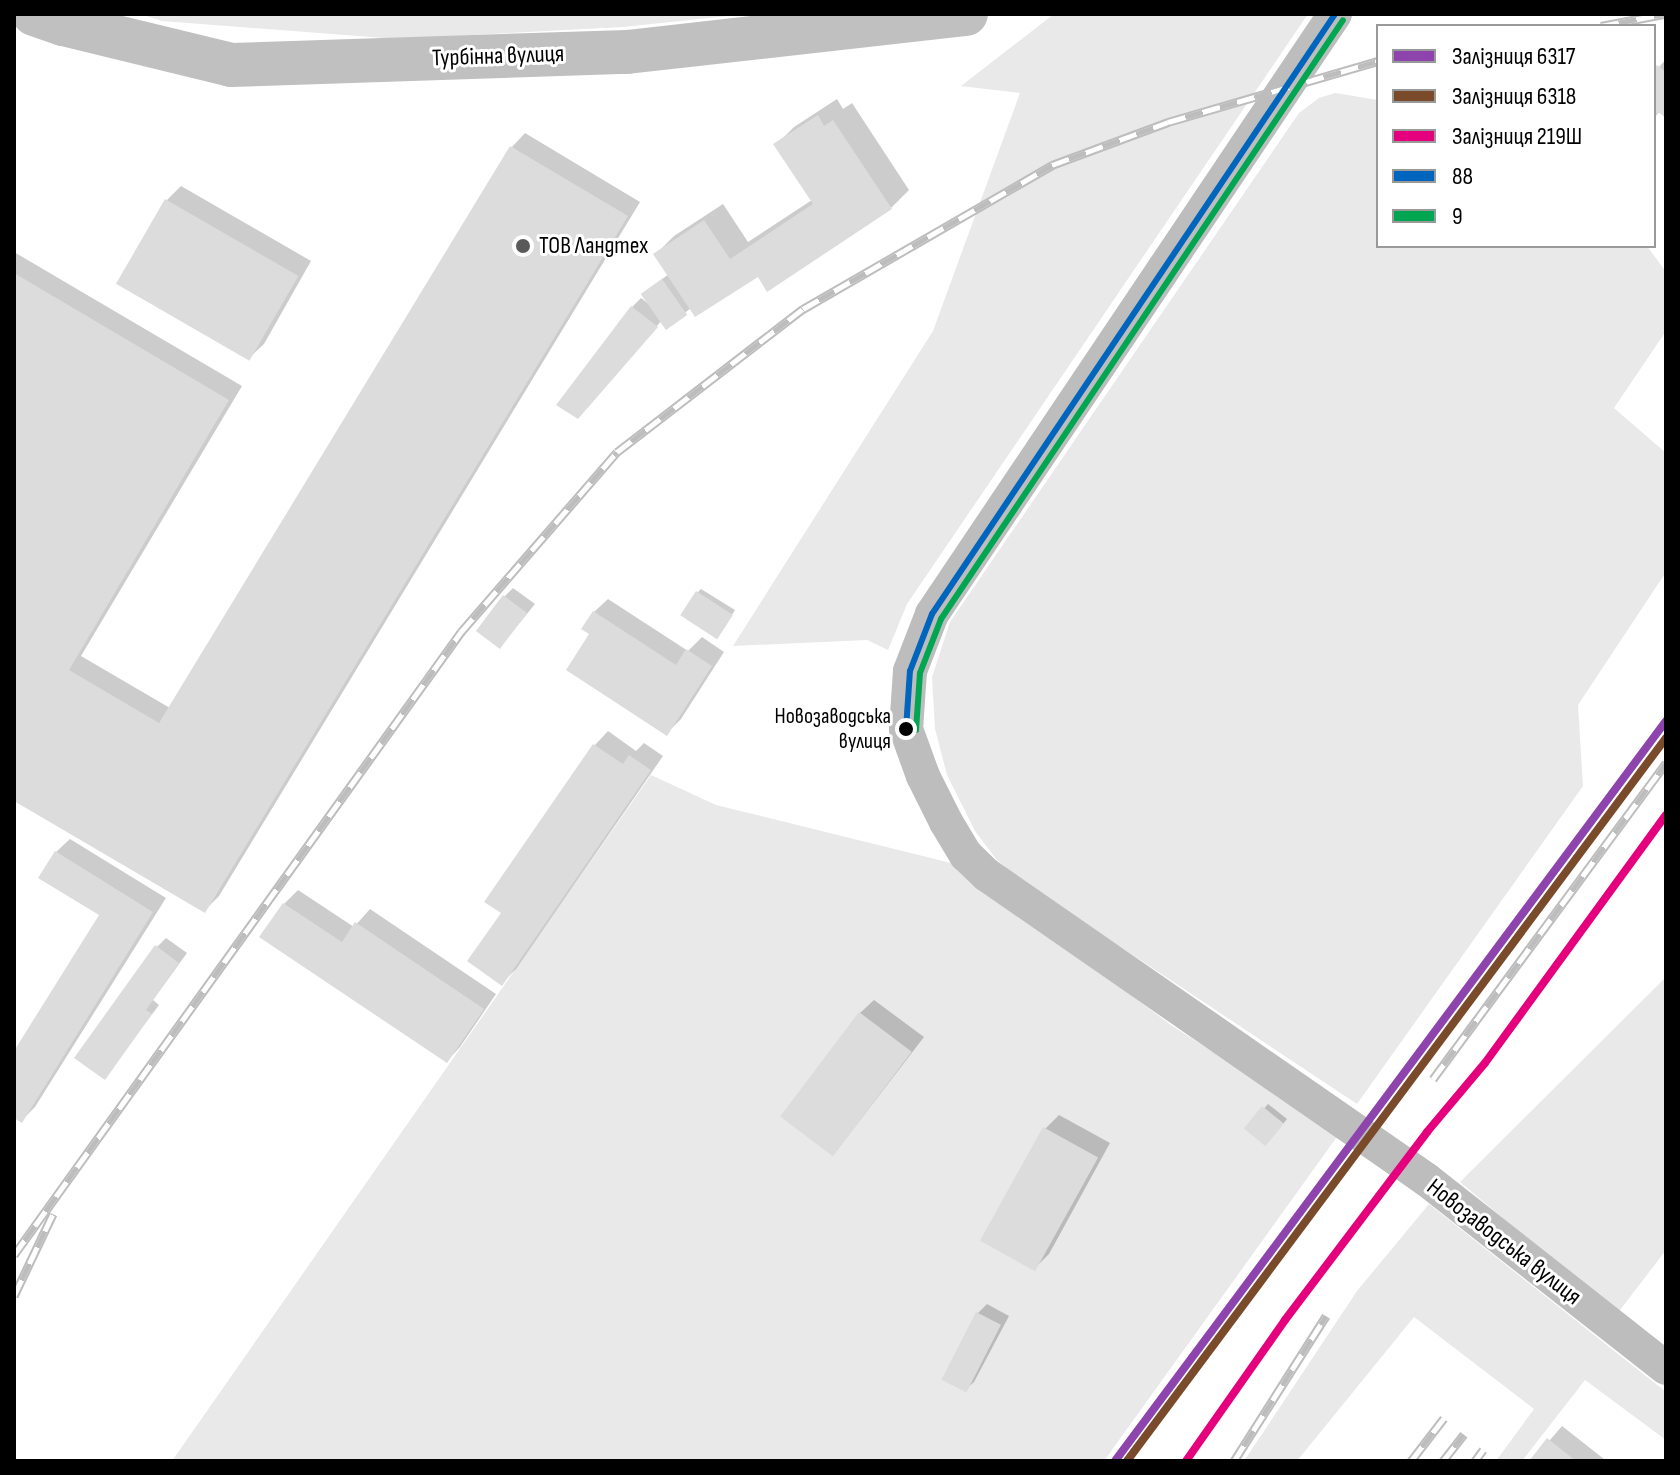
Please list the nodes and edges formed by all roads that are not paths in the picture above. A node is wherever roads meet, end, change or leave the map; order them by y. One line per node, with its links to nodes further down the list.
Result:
1 (34, 14): 2 (street, Турбінна вулиця)
2 (966, 14)
3 (1335, 14): 4 (street, Новозаводська вулиця)
4 (1666, 1368)

